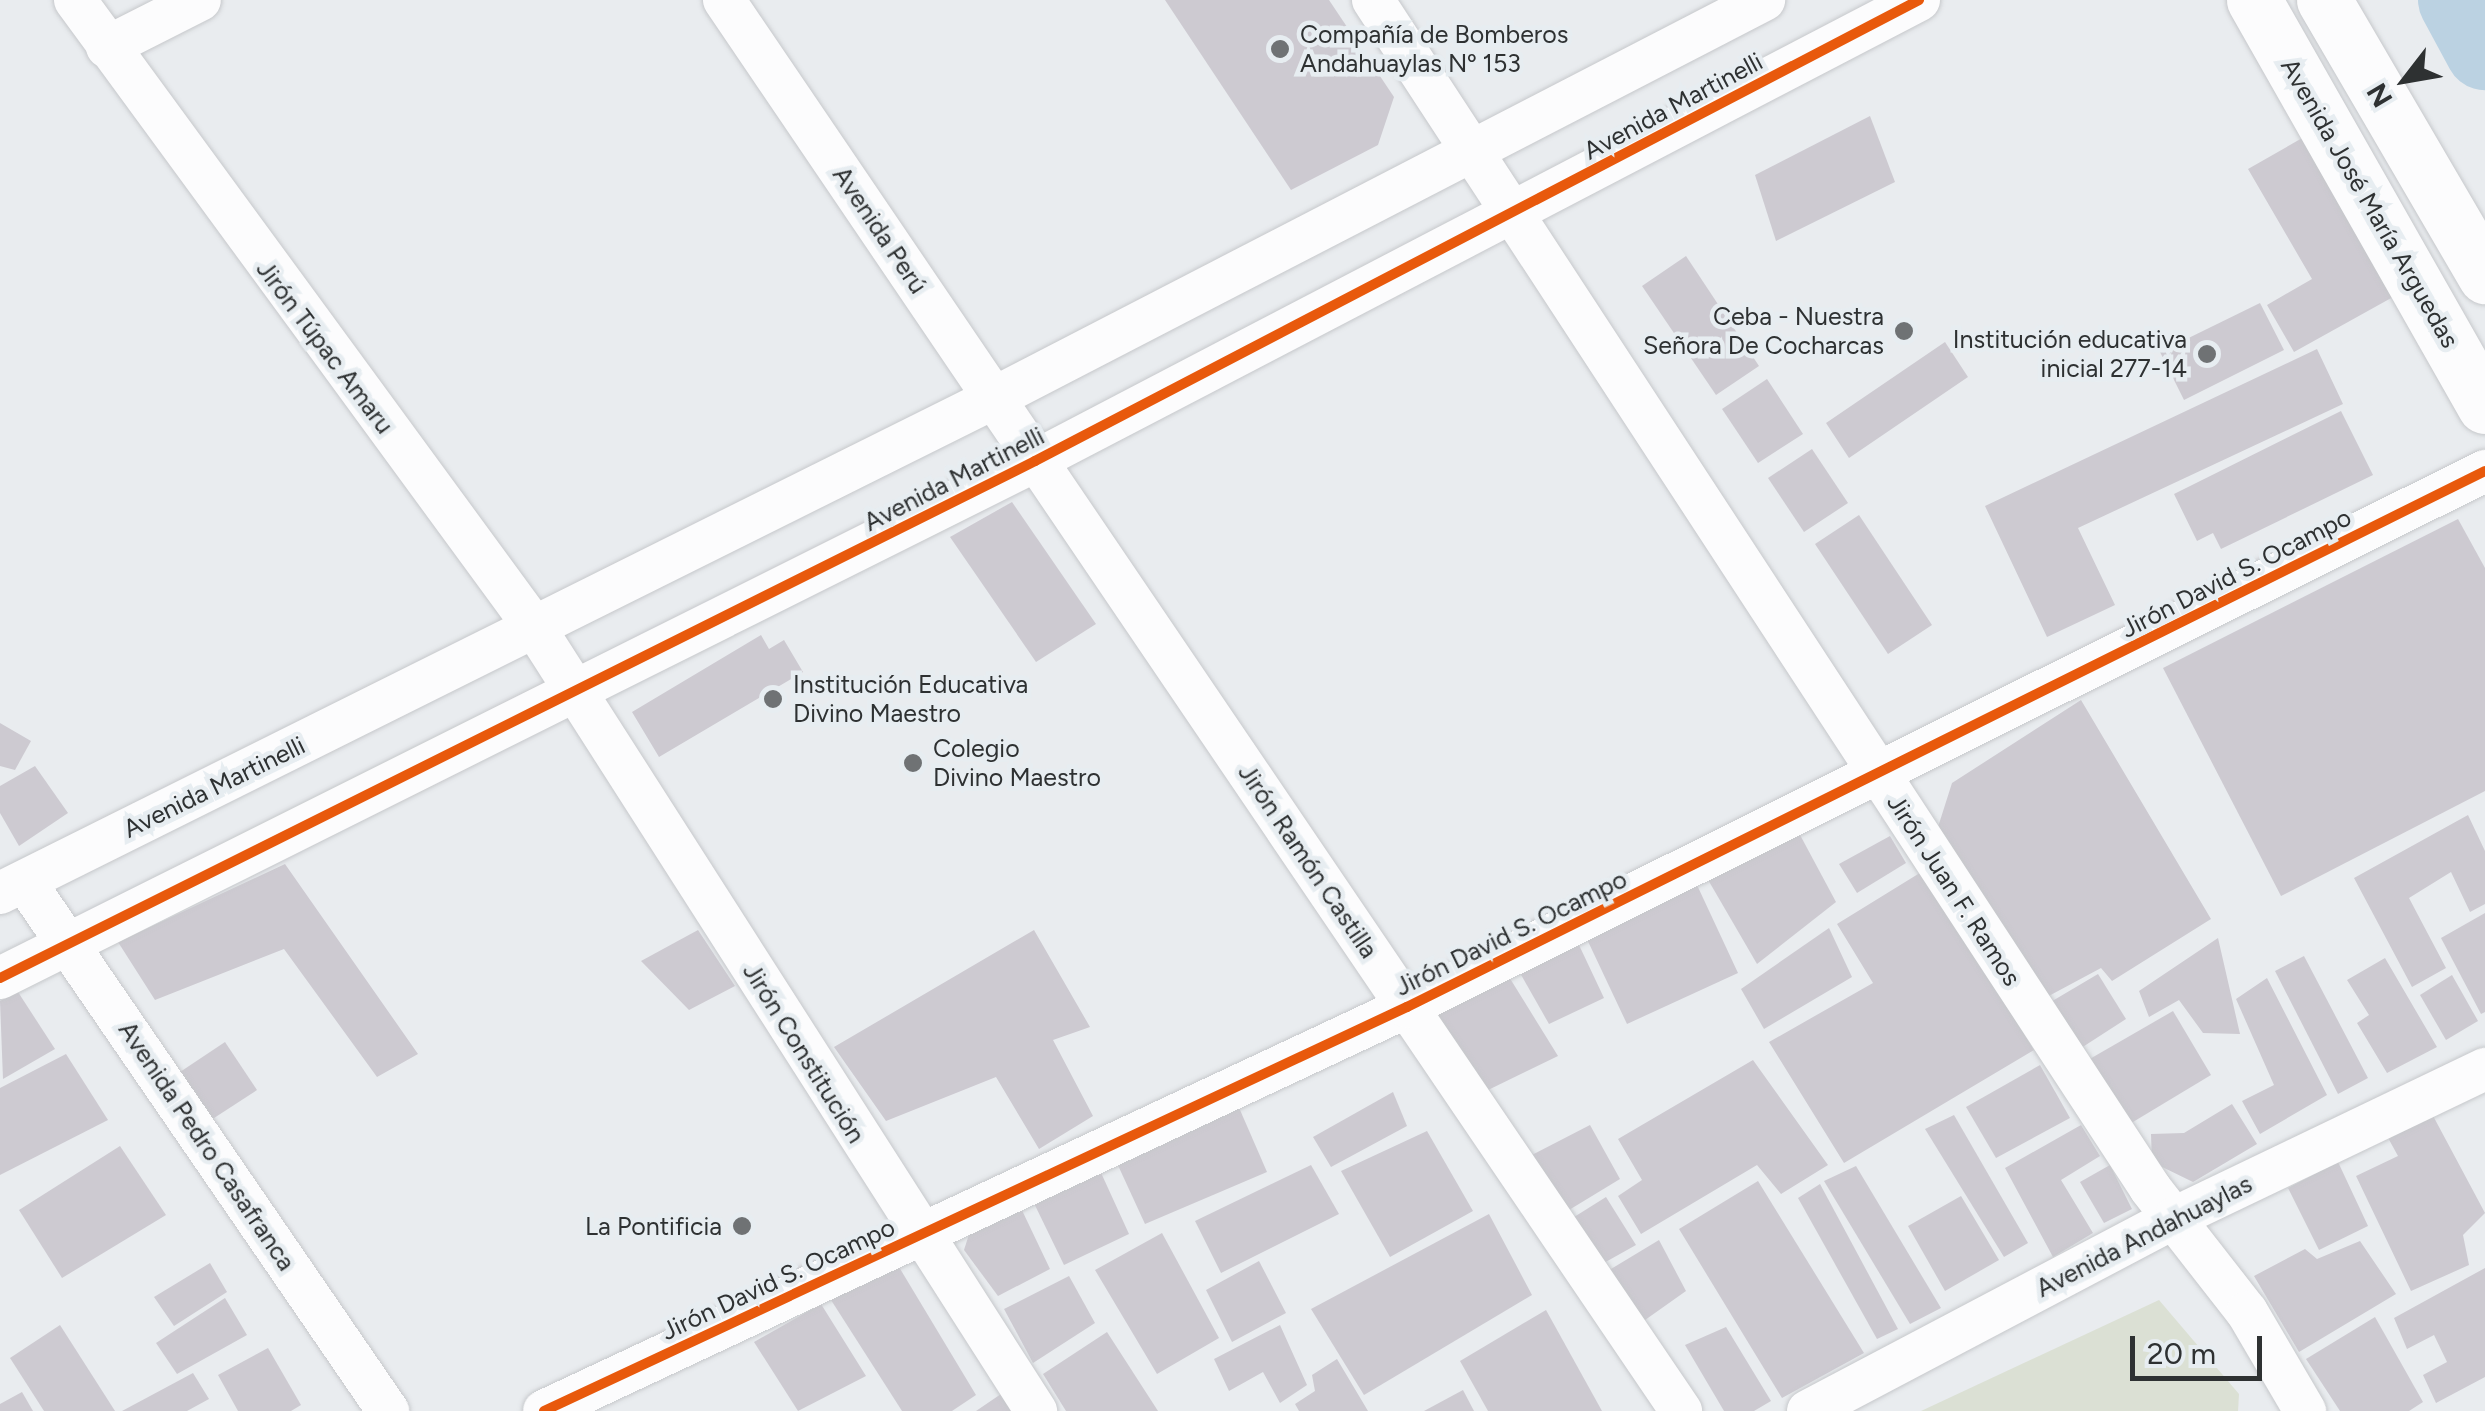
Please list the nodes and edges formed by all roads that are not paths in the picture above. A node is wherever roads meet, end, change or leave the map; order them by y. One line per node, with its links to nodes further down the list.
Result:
1 (75, 0): 9 (street, Jirón Túpac Amaru)
2 (200, 0): 9 (street)
3 (724, 0): 13 (street, Avenida Perú)
4 (1373, 0): 10 (street, Jirón Juan F. Ramos)
5 (1764, 0): 10 (street, Avenida Martinelli)
6 (1919, 0): 11 (street, Avenida Martinelli)
7 (2254, 0): 14 (highway, Avenida José María Arguedas)
8 (2324, 0): 12 (highway)
9 (106, 46): 17 (street, Jirón Túpac Amaru)
10 (1470, 153): 11 (street, Jirón Juan F. Ramos); 13 (street, Avenida Martinelli)
11 (1511, 214): 15 (street, Avenida Martinelli); 19 (street, Jirón Juan F. Ramos)
12 (2485, 276)
13 (994, 398): 15 (street, Avenida Perú); 17 (street, Avenida Martinelli)
14 (2485, 406)
15 (1035, 460): 18 (street, Avenida Martinelli); 23 (street, Jirón Ramón Castilla)
16 (2485, 470): 19 (street, Jirón David S. Ocampo)
17 (535, 628): 18 (street, Jirón Túpac Amaru); 20 (street, Avenida Martinelli)
18 (578, 692): 21 (street, Avenida Martinelli); 26 (street, Jirón Constitución)
19 (1878, 774): 23 (street, Jirón David S. Ocampo); 25 (street, Jirón Juan F. Ramos)
20 (13, 887): 21 (street, Avenida Pedro Casafranca)
21 (71, 948): 22 (street, Avenida Martinelli); 27 (street, Avenida Pedro Casafranca)
22 (0, 978)
23 (1407, 1007): 26 (street, Jirón David S. Ocampo); 30 (street, Jirón Ramón Castilla)
24 (2485, 1069): 25 (street, Avenida Andahuaylas)
25 (2176, 1217): 31 (street, Avenida Andahuaylas); 32 (street, Jirón Juan F. Ramos)
26 (918, 1235): 28 (street, Jirón David S. Ocampo); 29 (street, Jirón Constitución)
27 (388, 1411)
28 (544, 1411)
29 (1036, 1411)
30 (1681, 1411)
31 (1808, 1411)
32 (2306, 1411)

